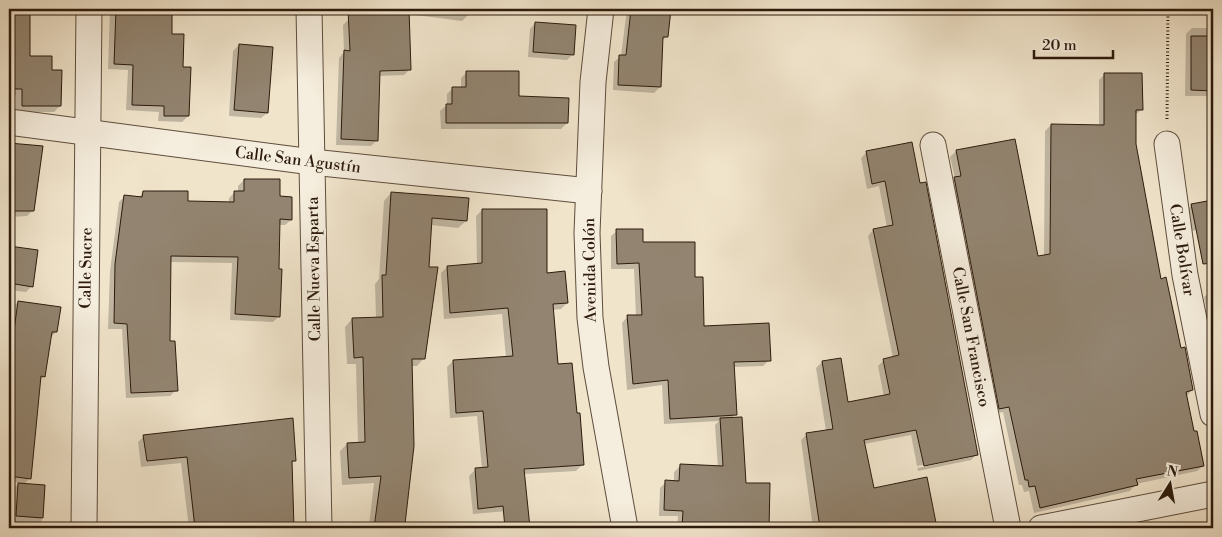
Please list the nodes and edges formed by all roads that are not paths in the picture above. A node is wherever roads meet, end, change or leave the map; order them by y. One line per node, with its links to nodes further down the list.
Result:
1 (89, 9): 5 (street, Calle Sucre)
2 (309, 9): 8 (street, Calle Nueva Esparta)
3 (601, 9): 9 (street, Avenida Colón)
4 (9, 122): 5 (street, Calle San Agustín)
5 (88, 132): 8 (street, Calle San Agustín); 12 (street, Calle Sucre)
6 (1166, 144): 10 (street, Calle Bolívar)
7 (933, 145): 15 (street, Calle San Francisco)
8 (312, 162): 9 (street, Calle San Agustín); 13 (street, Calle Nueva Esparta)
9 (589, 192): 14 (street, Avenida Colón)
10 (1213, 414)
11 (1213, 494): 16 (street)
12 (84, 528)
13 (320, 528)
14 (625, 528)
15 (1008, 528)
16 (1041, 528)

